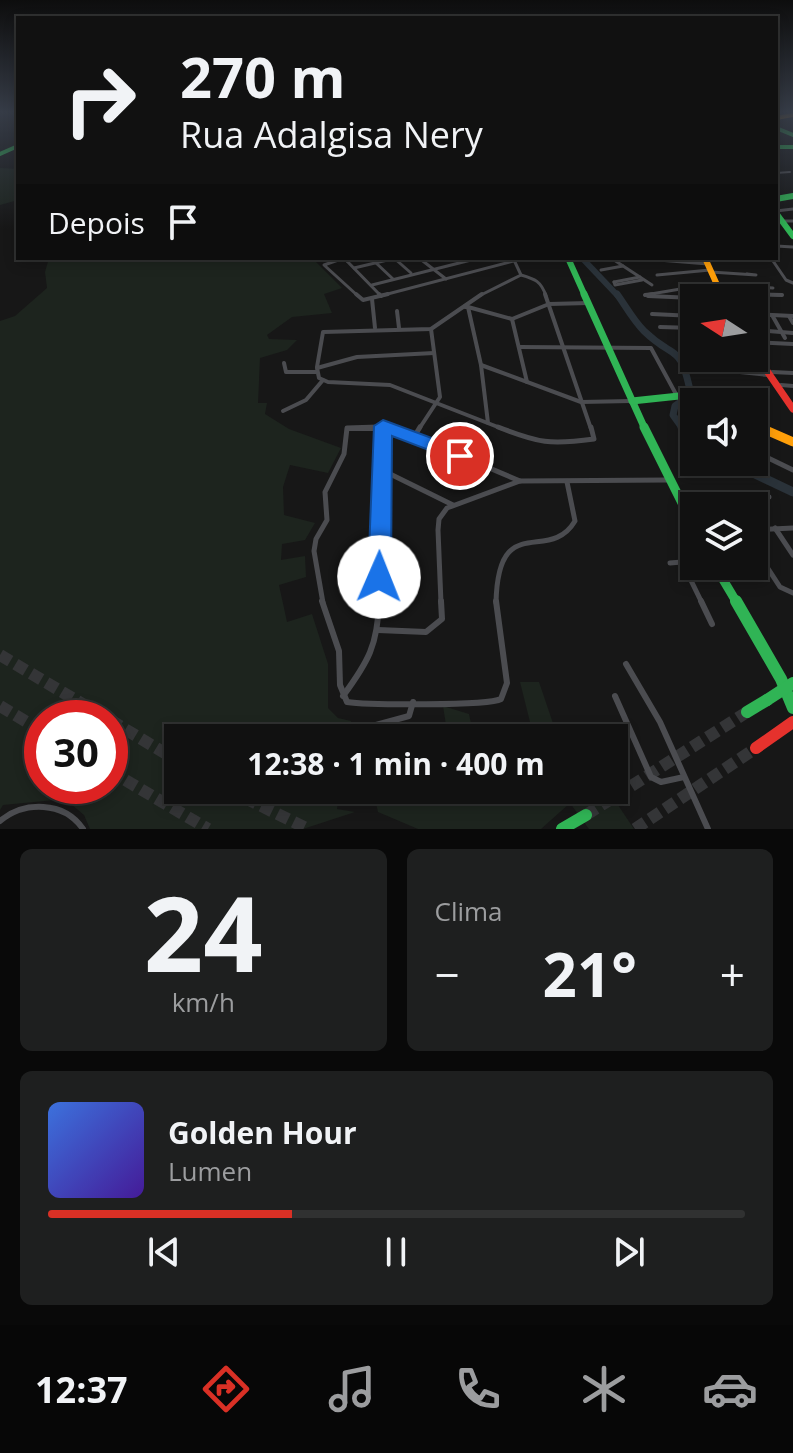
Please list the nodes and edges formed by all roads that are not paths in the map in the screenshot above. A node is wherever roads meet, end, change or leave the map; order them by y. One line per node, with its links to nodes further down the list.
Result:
1 (790, 172): 2 (street)
2 (778, 173)
3 (778, 217): 4 (main road)
4 (792, 233)
5 (342, 260): 47 (street)
6 (346, 260): 24 (street)
7 (385, 260): 18 (street)
8 (397, 260): 28 (street)
9 (422, 260): 25 (street)
10 (446, 260): 21 (street)
11 (471, 260): 19 (street)
12 (514, 260): 27 (street); 30 (street)
13 (569, 260): 48 (main road)
14 (614, 260): 22 (street)
15 (639, 260): 20 (street)
16 (666, 260): 20 (street)
17 (772, 260): 35 (street)
18 (375, 262): 24 (street); 33 (street)
19 (460, 263): 21 (street); 27 (street)
20 (663, 263): 23 (street)
21 (452, 265): 25 (street)
22 (623, 266): 26 (street); 32 (street)
23 (708, 266): 29 (street); 31 (street)
24 (354, 268): 36 (street)
25 (433, 269): 28 (street); 34 (street)
26 (601, 270)
27 (471, 273): 34 (street)
28 (412, 274): 33 (street)
29 (747, 274)
30 (521, 275): 49 (street); 50 (street)
31 (657, 275)
32 (642, 278): 32 (street); 37 (street)
33 (393, 279): 36 (street)
34 (446, 279): 45 (street)
35 (793, 283)
36 (372, 285): 45 (street)
37 (652, 285)
38 (768, 288): 39 (street)
39 (773, 288)
40 (680, 294): 43 (street)
41 (768, 294): 44 (street)
42 (645, 295): 43 (street)
43 (657, 295): 46 (street)
44 (782, 295)
45 (381, 296): 47 (street)
46 (680, 297)
47 (372, 299): 60 (street)
48 (589, 303): 49 (street); 72 (main road)
49 (549, 304): 57 (street); 71 (street)
50 (467, 307): 57 (street); 63 (street); 75 (street)
51 (397, 311): 61 (street)
52 (652, 314): 53 (street)
53 (680, 315)
54 (768, 315): 55 (street)
55 (772, 315): 56 (street); 65 (street)
56 (791, 316): 58 (street)
57 (512, 319): 70 (street)
58 (793, 323)
59 (660, 327): 62 (street)
60 (375, 328): 61 (street); 76 (street)
61 (399, 328): 63 (street)
62 (680, 328)
63 (431, 329): 73 (street)
64 (768, 331): 65 (street)
65 (781, 332): 66 (street); 67 (street)
66 (793, 333)
67 (785, 338)
68 (768, 343): 69 (street)
69 (793, 344)
70 (520, 347): 71 (street); 82 (street)
71 (563, 348): 72 (street); 87 (street)
72 (609, 348): 85 (street); 86 (main road)
73 (434, 353): 76 (street); 88 (street)
74 (284, 363): 76 (street)
75 (481, 365): 82 (street); 91 (street)
76 (316, 370): 81 (street)
77 (768, 370): 80 (main road)
78 (748, 372): 80 (street)
79 (793, 373): 80 (street)
80 (771, 374): 89 (main road)
81 (323, 380): 88 (street); 90 (street)
82 (527, 383): 87 (street)
83 (781, 385): 84 (street)
84 (793, 386)
85 (678, 396): 86 (main road)
86 (632, 401): 87 (street); 99 (main road)
87 (584, 402): 91 (street)
88 (436, 404): 91 (street); 94 (street)
89 (793, 409)
90 (283, 411)
91 (488, 423)
92 (383, 426): 94 (street); 97 (street); 118 (street)
93 (768, 431): 95 (main road)
94 (414, 437): 100 (street)
95 (793, 442)
96 (768, 458): 98 (street)
97 (382, 470): 103 (street); 115 (street)
98 (793, 470)
99 (668, 480): 101 (street); 102 (main road)
100 (520, 481): 101 (street); 103 (street)
101 (567, 482): 120 (street)
102 (680, 502)
103 (453, 505): 115 (street)
104 (775, 528): 105 (street); 106 (street); 107 (street)
105 (793, 528)
106 (768, 529)
107 (793, 555)
108 (680, 562): 109 (street)
109 (670, 563)
110 (768, 569): 113 (street)
111 (691, 580): 114 (street)
112 (723, 580): 121 (main road)
113 (793, 593)
114 (712, 624)
115 (378, 630): 118 (street)
116 (626, 664): 126 (street)
117 (793, 683): 122 (main road, bridge)
118 (343, 696): 120 (street)
119 (615, 696): 126 (street)
120 (413, 702): 124 (street)
121 (793, 708)
122 (747, 712)
123 (793, 722): 125 (main road)
124 (380, 724)
125 (756, 748)
126 (684, 777): 131 (street)
127 (586, 815): 130 (main road)
128 (0, 821): 129 (street)
129 (83, 829)
130 (562, 829)
131 (708, 829)

